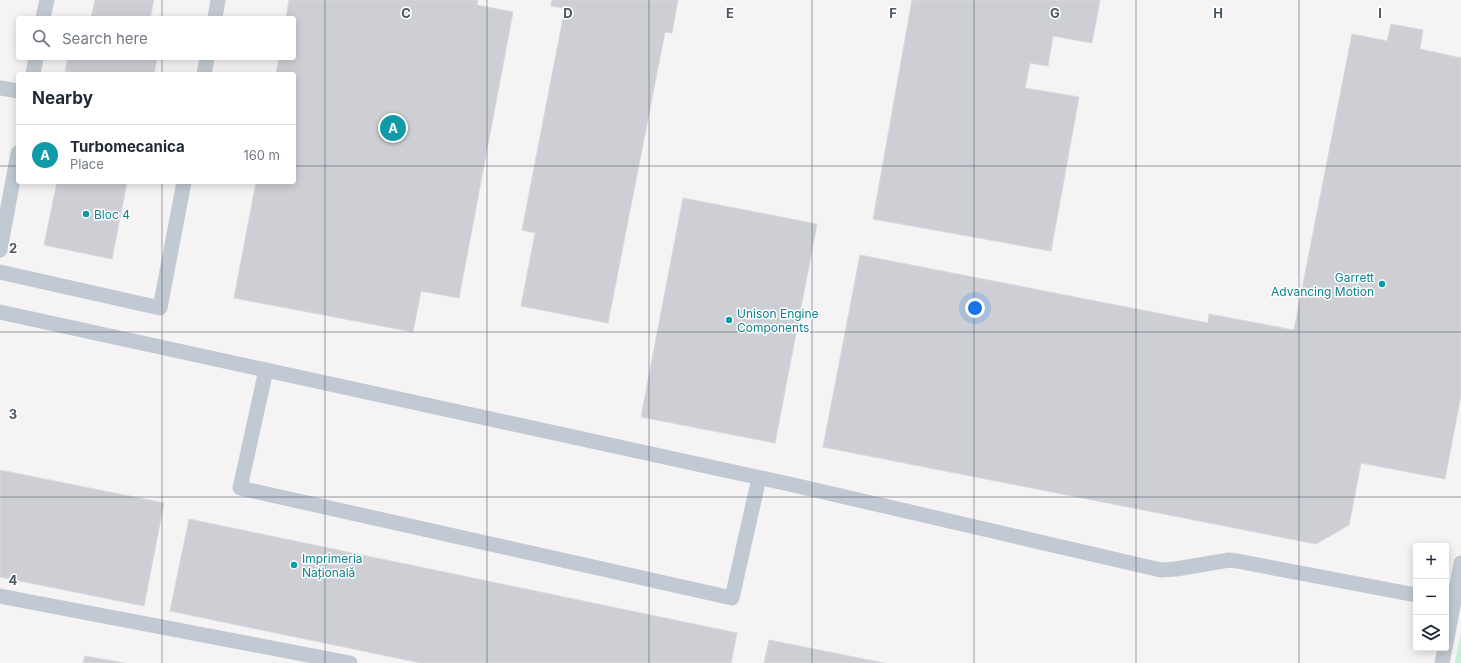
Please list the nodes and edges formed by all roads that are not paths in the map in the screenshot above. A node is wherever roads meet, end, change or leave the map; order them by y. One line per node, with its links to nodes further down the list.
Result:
1 (47, 0): 3 (lane)
2 (218, 0): 4 (lane)
3 (43, 16)
4 (215, 16)
5 (36, 60): 7 (lane)
6 (207, 60): 8 (lane)
7 (33, 72)
8 (204, 72)
9 (0, 88): 10 (lane)
10 (16, 91)
11 (16, 164): 13 (lane)
12 (184, 184): 14 (lane)
13 (0, 250)
14 (0, 272)
15 (0, 312): 16 (lane)
16 (266, 370): 17 (lane); 17 (lane)
17 (759, 478): 19 (lane)
18 (1461, 563): 21 (lane)
19 (1413, 594)
20 (0, 596): 24 (lane)
21 (1450, 601): 22 (lane)
22 (1449, 615)
23 (1444, 651): 25 (lane)
24 (350, 663)
25 (1442, 663)

